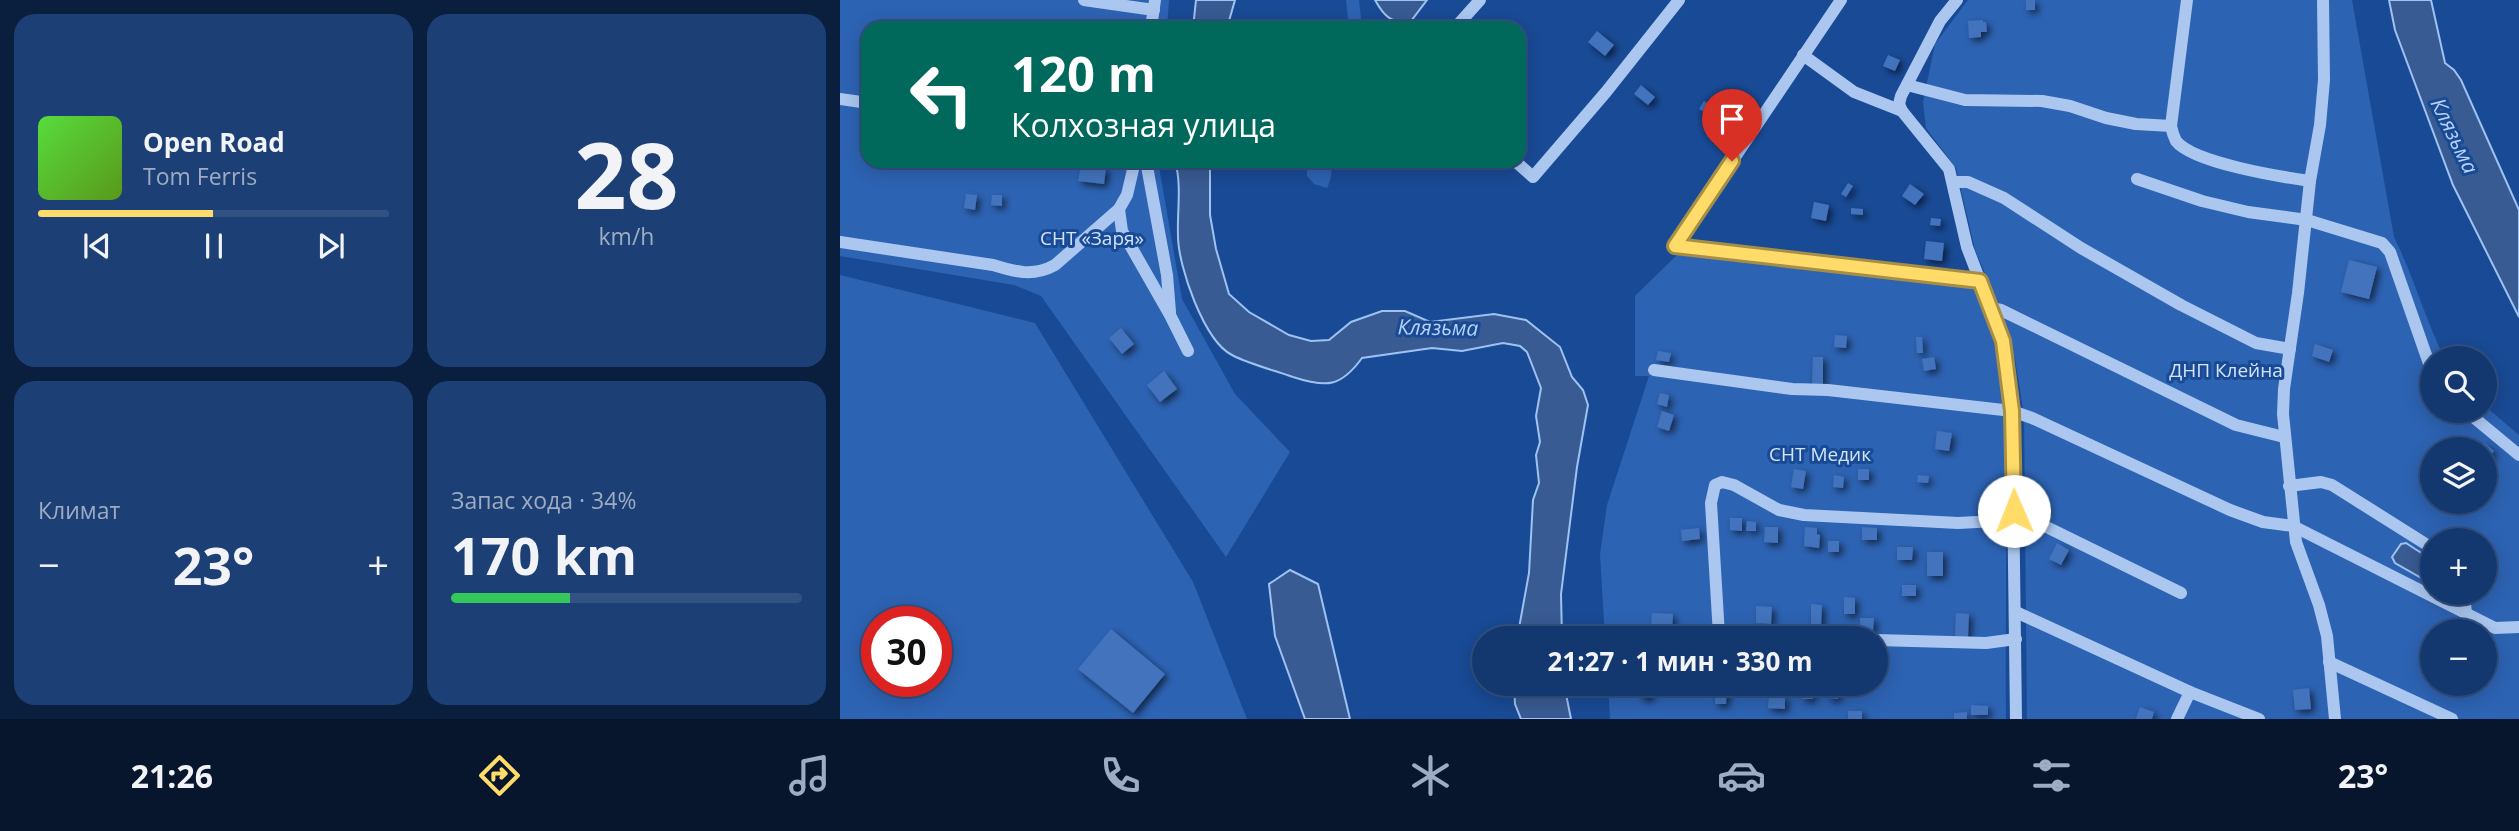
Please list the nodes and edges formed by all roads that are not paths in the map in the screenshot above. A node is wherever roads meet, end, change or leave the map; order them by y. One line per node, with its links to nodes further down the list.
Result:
1 (1084, 0): 8 (street)
2 (1480, 0): 9 (street)
3 (1679, 0): 18 (street)
4 (1841, 0): 10 (street)
5 (1957, 0): 11 (street)
6 (2187, 0): 15 (street)
7 (2323, 0): 20 (street)
8 (1154, 5)
9 (1461, 21)
10 (1803, 55): 14 (street); 25 (street)
11 (1907, 85): 14 (street); 15 (street)
12 (840, 99): 13 (street)
13 (861, 102)
14 (1902, 111): 21 (street)
15 (2171, 126): 20 (street)
16 (1133, 168): 22 (street)
17 (1147, 168): 27 (street)
18 (1523, 168)
19 (2137, 179): 23 (street)
20 (2310, 181): 23 (street)
21 (1953, 182): 25 (street); 29 (street)
22 (1119, 209): 24 (street); 27 (street)
23 (2307, 220): 28 (street); 29 (street)
24 (840, 242)
25 (1980, 281): 26 (street)
26 (1991, 308): 32 (street); 34 (street)
27 (1170, 315): 30 (street)
28 (2423, 346)
29 (2290, 349): 34 (street)
30 (1188, 351)
31 (1654, 370): 32 (street)
32 (2012, 411): 37 (street); 38 (street)
33 (2480, 423): 35 (street)
34 (2284, 437): 36 (street)
35 (2519, 455)
36 (2289, 486): 38 (street); 39 (street)
37 (2014, 516): 40 (street); 42 (street); 44 (street)
38 (2293, 526): 43 (street); 48 (street)
39 (2420, 540)
40 (2181, 593)
41 (2465, 605): 43 (street)
42 (2016, 612): 46 (street); 49 (street)
43 (2466, 614): 45 (street)
44 (1718, 626)
45 (2519, 627)
46 (2016, 639): 47 (street); 50 (street)
47 (1888, 640)
48 (2329, 662): 53 (street); 54 (street)
49 (2190, 692): 51 (street); 52 (street)
50 (2016, 719)
51 (2177, 719)
52 (2259, 719)
53 (2335, 719)
54 (2452, 719)

